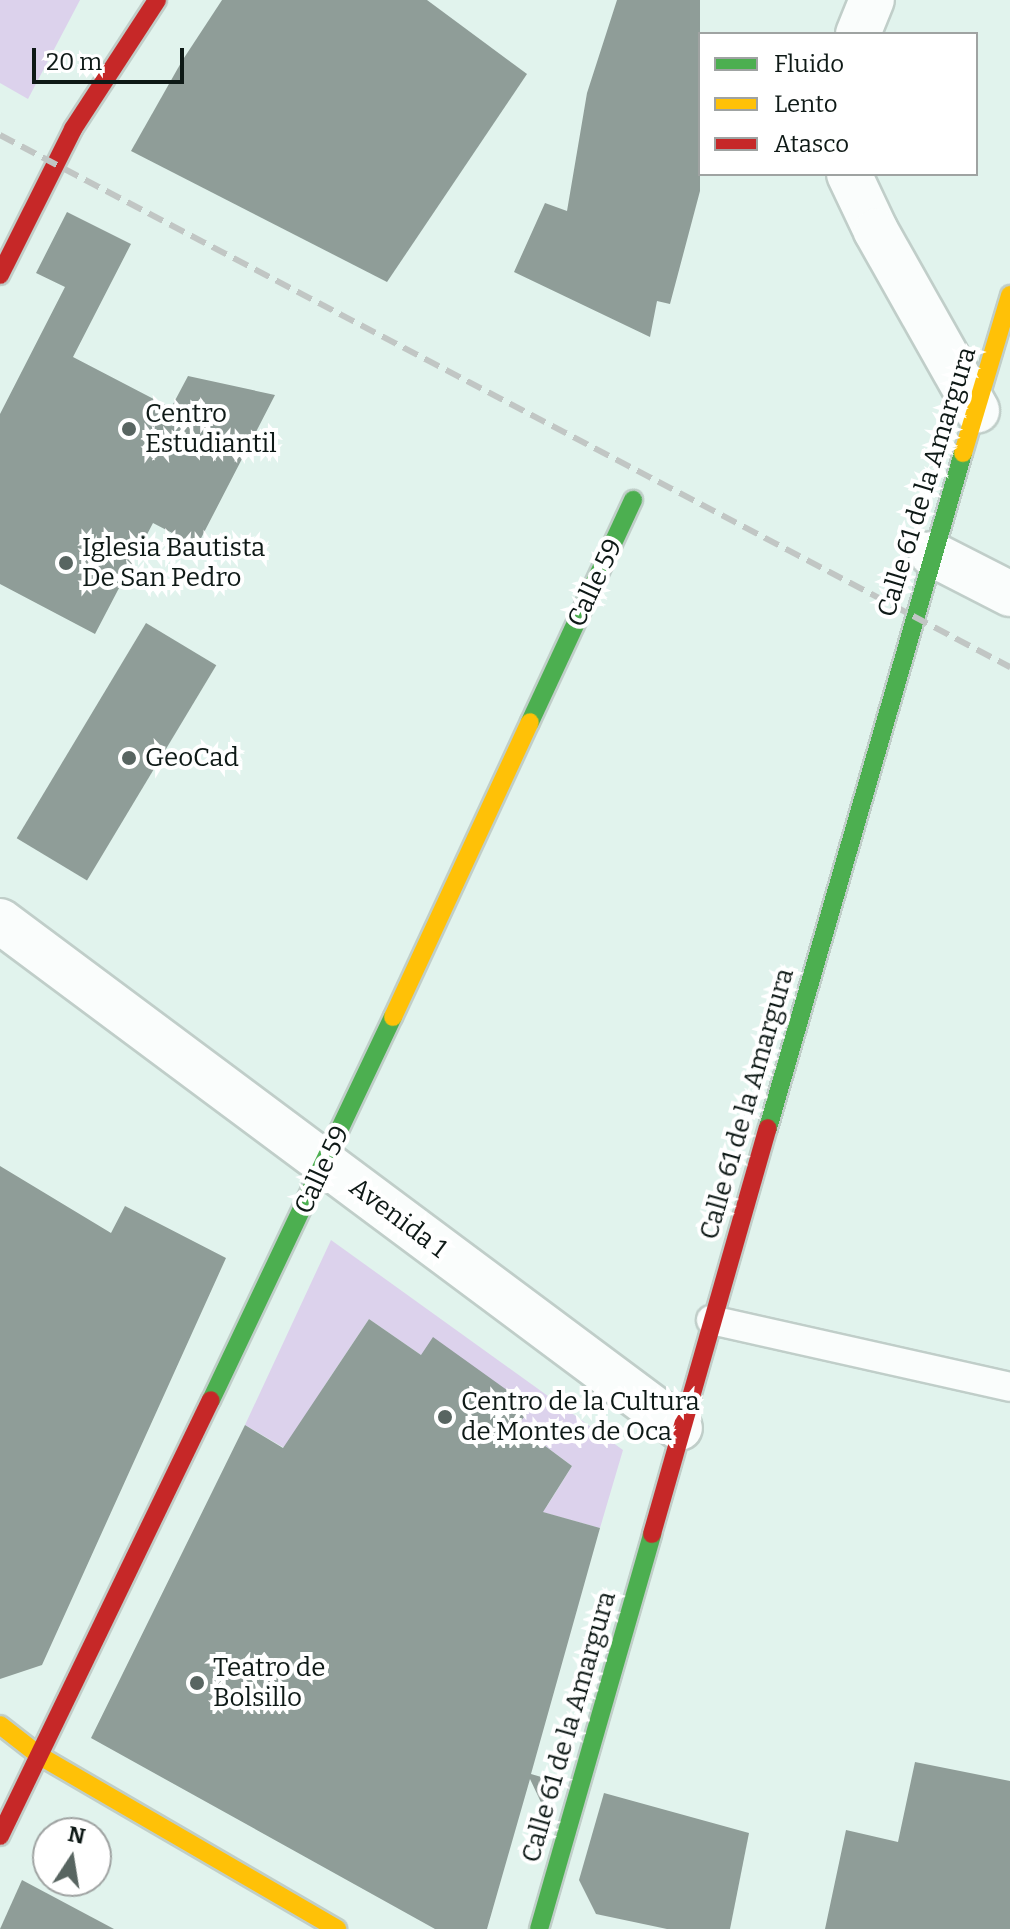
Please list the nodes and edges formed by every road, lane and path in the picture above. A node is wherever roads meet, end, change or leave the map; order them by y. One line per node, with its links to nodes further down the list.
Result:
1 (157, 0): 5 (main road)
2 (872, 0): 3 (street)
3 (859, 32)
4 (850, 176): 7 (street)
5 (0, 275)
6 (1010, 295): 7 (main road, Calle 61 de la Amargura)
7 (977, 410): 9 (main road, Calle 61 de la Amargura)
8 (633, 500): 12 (main road, Calle 59)
9 (932, 554): 10 (street); 13 (main road, Calle 61 de la Amargura)
10 (1010, 594)
11 (0, 921): 12 (street, Avenida 1)
12 (325, 1164): 15 (street, Avenida 1); 17 (main road, Calle 59)
13 (711, 1320): 14 (lane); 15 (main road, Calle 61 de la Amargura)
14 (1010, 1387)
15 (680, 1428): 20 (main road, Calle 61 de la Amargura)
16 (0, 1725): 17 (main road)
17 (40, 1756): 18 (main road, Calle 59); 19 (main road)
18 (0, 1836)
19 (337, 1929)
20 (539, 1929)

